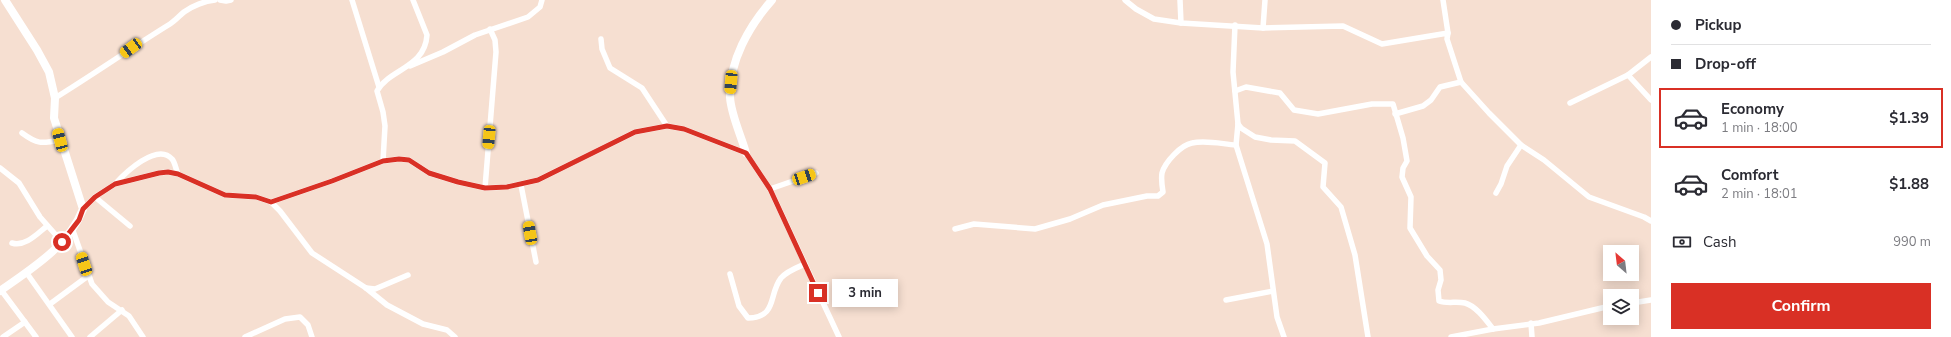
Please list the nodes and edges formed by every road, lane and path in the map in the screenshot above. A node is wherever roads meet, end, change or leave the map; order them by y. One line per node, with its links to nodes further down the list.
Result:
1 (5, 0): 26 (street)
2 (216, 0): 26 (street)
3 (220, 0): 4 (street)
4 (231, 0)
5 (352, 0): 24 (street)
6 (413, 0): 21 (street)
7 (542, 0): 17 (street)
8 (772, 0): 36 (street)
9 (1125, 0): 14 (street)
10 (1180, 0): 14 (street)
11 (1258, 0): 13 (street)
12 (1443, 0): 18 (street)
13 (1264, 2): 16 (street)
14 (1180, 23): 15 (street)
15 (1235, 25): 16 (street); 25 (street)
16 (1263, 28): 18 (street)
17 (490, 29): 21 (street); 43 (street)
18 (1448, 33): 23 (street)
19 (601, 39): 31 (street)
20 (1651, 57): 22 (street)
21 (406, 68): 24 (street)
22 (1628, 75): 27 (street); 28 (street)
23 (1461, 82): 29 (street); 35 (street)
24 (379, 87): 37 (street)
25 (1234, 91): 29 (street); 30 (street)
26 (55, 98): 33 (street)
27 (1651, 100)
28 (1570, 103)
29 (1396, 114): 73 (street)
30 (1238, 124): 34 (street); 84 (street)
31 (667, 126): 36 (street); 42 (street)
32 (22, 133): 33 (street)
33 (60, 140): 48 (street)
34 (1236, 145): 53 (street); 63 (street)
35 (1521, 145): 45 (street); 49 (street)
36 (746, 153): 44 (street)
37 (383, 161): 43 (street); 47 (street)
38 (0, 168): 50 (street)
39 (816, 173): 44 (street)
40 (178, 174): 41 (street); 41 (street); 47 (street)
41 (115, 184): 46 (street)
42 (521, 185): 43 (street); 56 (street)
43 (485, 188)
44 (770, 189): 57 (street)
45 (1496, 193)
46 (95, 197): 48 (street); 51 (street)
47 (271, 202): 62 (street)
48 (83, 209): 52 (street)
49 (1651, 221)
50 (47, 226): 54 (street); 55 (street)
51 (130, 226)
52 (72, 228): 54 (street); 61 (street)
53 (955, 229)
54 (62, 242): 58 (street)
55 (12, 243)
56 (536, 262)
57 (805, 264): 59 (street); 82 (street)
58 (26, 272): 64 (street); 68 (street)
59 (730, 274)
60 (408, 275): 62 (street)
61 (88, 276): 68 (street); 70 (street)
62 (366, 288): 81 (street)
63 (1273, 290): 65 (street); 83 (street)
64 (0, 291): 71 (street)
65 (1226, 300)
66 (1651, 300): 67 (street)
67 (1639, 302)
68 (50, 304): 76 (street)
69 (1603, 308): 72 (street)
70 (122, 310): 77 (street); 78 (street)
71 (25, 322): 74 (street); 75 (street)
72 (1531, 323): 73 (street); 86 (street)
73 (1493, 329): 85 (street)
74 (3, 337)
75 (36, 337)
76 (72, 337)
77 (90, 337)
78 (142, 337)
79 (245, 337): 80 (street)
80 (312, 337)
81 (455, 337)
82 (839, 337)
83 (1284, 337)
84 (1368, 337)
85 (1451, 337)
86 (1532, 337)

